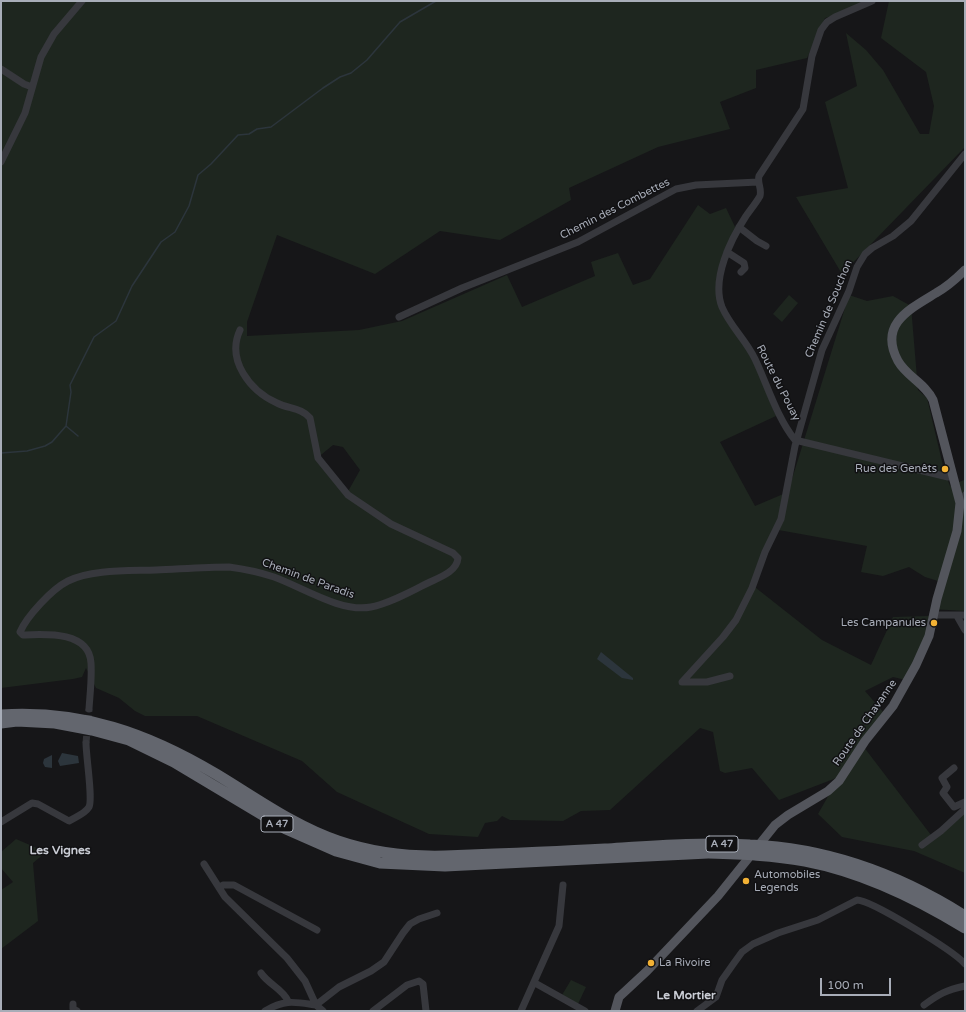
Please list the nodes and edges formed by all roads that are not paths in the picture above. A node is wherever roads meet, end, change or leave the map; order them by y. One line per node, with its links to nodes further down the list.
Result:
1 (82, 1): 4 (street)
2 (872, 1): 7 (street, Route du Pouay)
3 (1, 69): 4 (street)
4 (32, 87): 6 (street)
5 (965, 154): 15 (street, Chemin de Souchon)
6 (1, 162)
7 (758, 182): 8 (street, Route du Pouay); 13 (street, Chemin des Combettes)
8 (739, 227): 9 (street); 10 (street, Route du Pouay)
9 (766, 246)
10 (727, 252): 12 (street); 15 (street, Route du Pouay)
11 (965, 270): 16 (main road, Route de Chavanne)
12 (741, 272)
13 (399, 317)
14 (240, 330): 23 (street, Chemin de Paradis)
15 (797, 441): 16 (street); 22 (street, Chemin de Souchon)
16 (953, 476): 17 (main road, Route de Chavanne)
17 (963, 499): 18 (main road, Route de Chavanne)
18 (933, 615): 20 (street); 54 (main road, Route de Chavanne)
19 (965, 615): 20 (street)
20 (957, 616): 21 (street)
21 (965, 630)
22 (730, 676)
23 (89, 709)
24 (1, 715): 36 (highway, A 47)
25 (1, 723): 37 (highway, A 47)
26 (86, 743): 30 (street)
27 (954, 768): 28 (street)
28 (965, 802)
29 (965, 809): 31 (street)
30 (1, 822)
31 (922, 845)
32 (204, 864): 34 (street)
33 (563, 885): 41 (street)
34 (219, 888): 38 (street); 45 (street)
35 (437, 913): 45 (street)
36 (965, 916)
37 (965, 928)
38 (317, 930)
39 (965, 964): 55 (street)
40 (261, 972): 43 (street)
41 (535, 983): 52 (street); 53 (street)
42 (965, 986): 46 (street)
43 (288, 1001): 45 (street); 48 (street)
44 (73, 1004): 47 (street)
45 (316, 1005): 49 (street)
46 (924, 1005)
47 (77, 1011)
48 (266, 1011)
49 (323, 1011)
50 (373, 1011): 51 (street)
51 (426, 1011)
52 (521, 1011)
53 (585, 1011)
54 (615, 1011)
55 (697, 1011)

